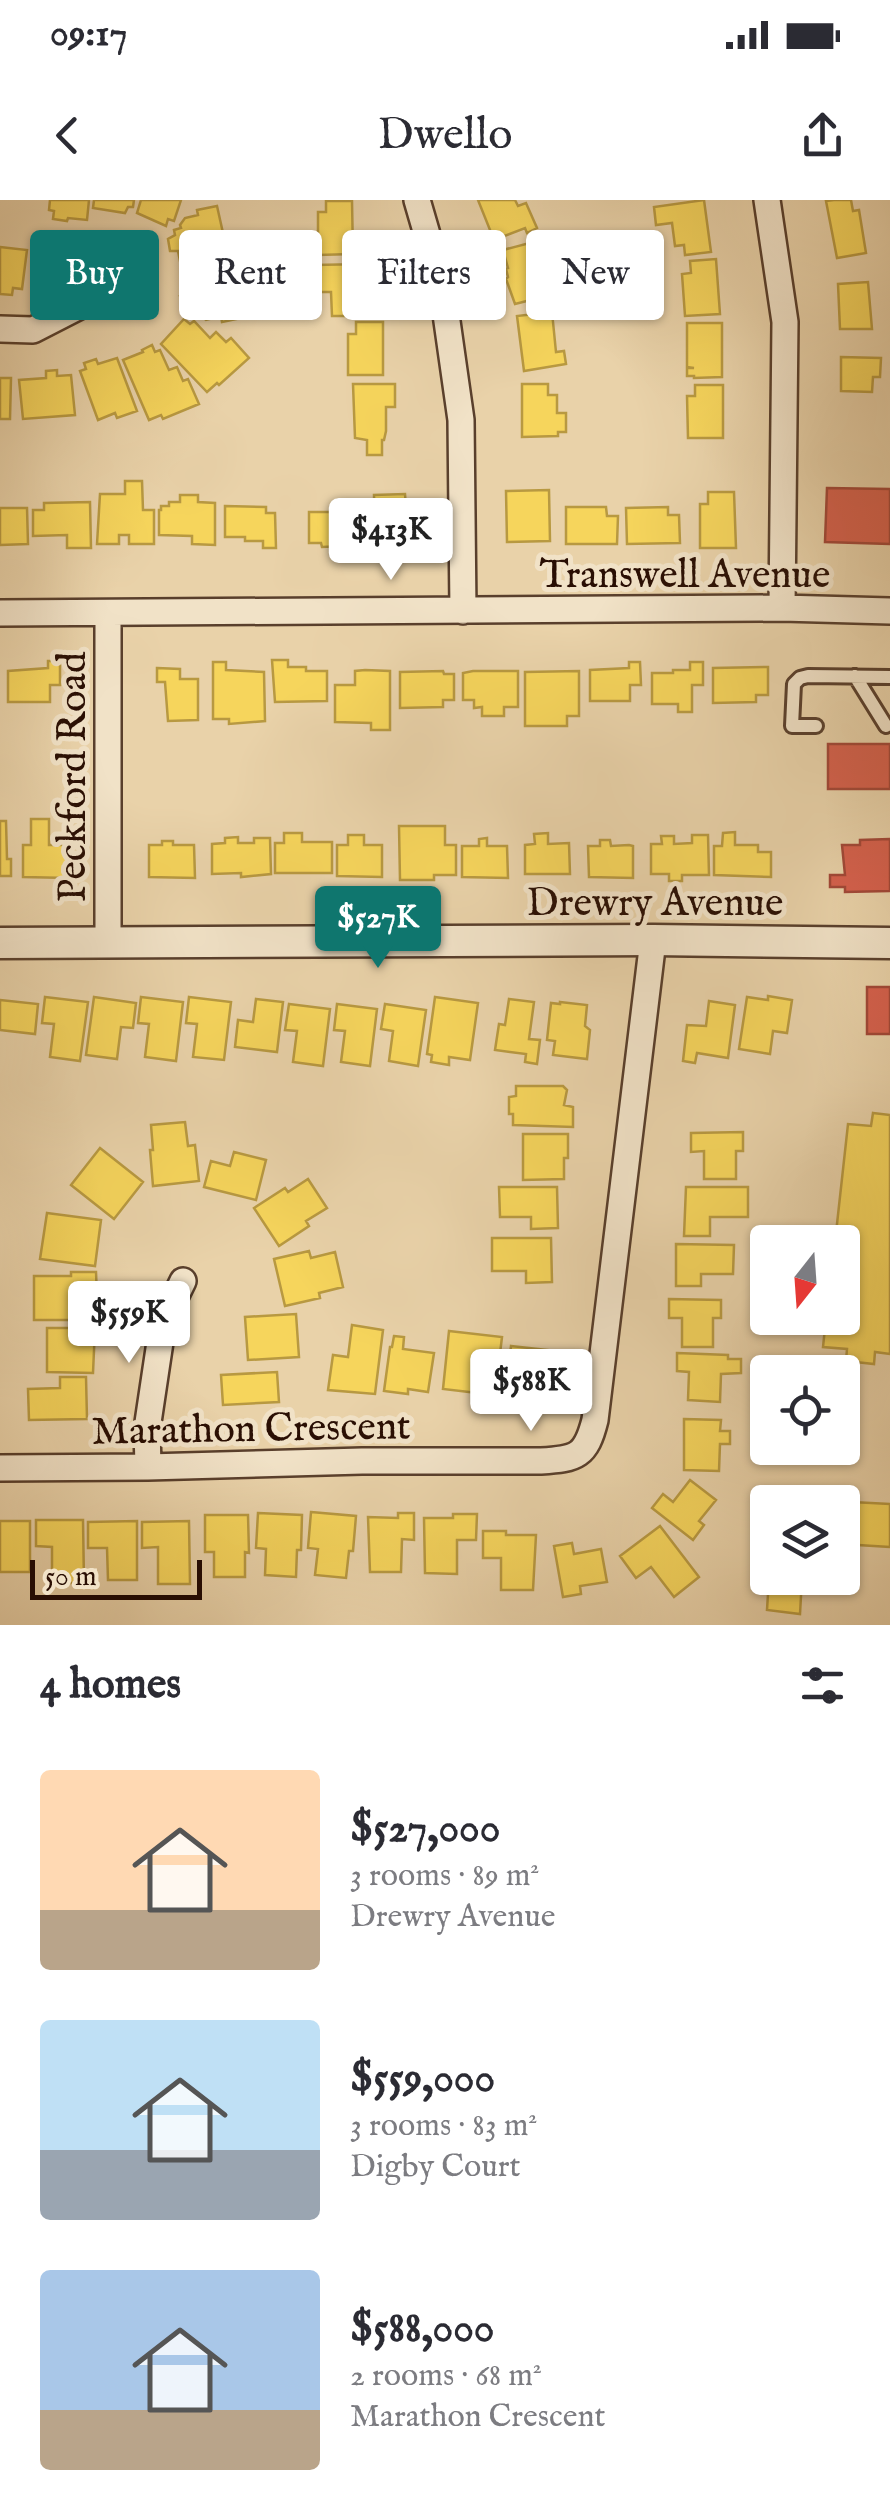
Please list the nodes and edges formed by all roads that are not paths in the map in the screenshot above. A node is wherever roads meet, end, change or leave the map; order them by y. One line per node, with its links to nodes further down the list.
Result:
1 (417, 200): 6 (street)
2 (766, 200): 5 (street)
3 (53, 320): 4 (street)
4 (0, 328)
5 (782, 608): 6 (street, Transwell Avenue); 7 (street, Transwell Avenue)
6 (463, 611): 9 (street, Transwell Avenue)
7 (890, 611)
8 (0, 613): 9 (street, Transwell Avenue)
9 (108, 613): 15 (street, Peckford Road)
10 (855, 676): 11 (lane); 12 (lane); 13 (lane)
11 (890, 676)
12 (816, 726)
13 (886, 726)
14 (653, 940): 15 (street, Drewry Avenue); 17 (street, Drewry Avenue); 19 (street, Marathon Crescent)
15 (108, 942): 16 (street, Drewry Avenue)
16 (0, 943)
17 (890, 943)
18 (183, 1281): 19 (street)
19 (148, 1467): 20 (street, Marathon Crescent)
20 (0, 1468)

